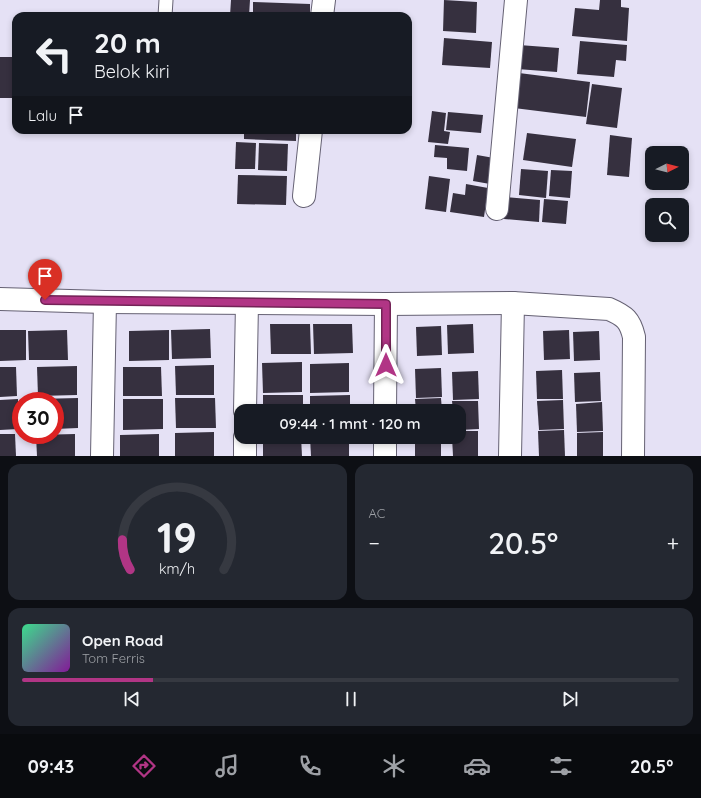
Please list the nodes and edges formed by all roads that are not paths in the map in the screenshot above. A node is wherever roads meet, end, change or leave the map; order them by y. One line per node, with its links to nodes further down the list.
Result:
1 (166, 0): 4 (lane)
2 (324, 0): 5 (street)
3 (516, 0): 8 (street)
4 (165, 12)
5 (322, 12)
6 (310, 134): 7 (street)
7 (304, 196)
8 (498, 209)
9 (0, 299): 10 (street)
10 (105, 302): 11 (street); 18 (street)
11 (248, 303): 13 (street); 14 (street)
12 (513, 303): 13 (street); 21 (street); 22 (street)
13 (386, 304): 15 (street)
14 (245, 404)
15 (385, 404)
16 (245, 444): 19 (street)
17 (385, 444): 20 (street)
18 (102, 456)
19 (244, 456)
20 (385, 456)
21 (510, 456)
22 (633, 456)

